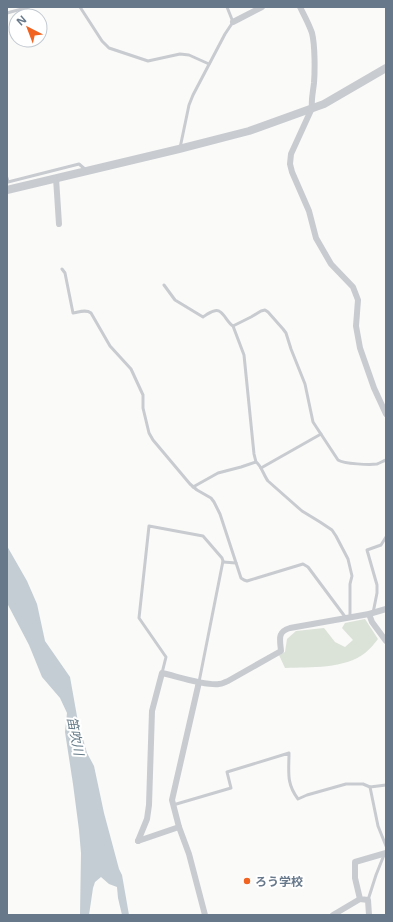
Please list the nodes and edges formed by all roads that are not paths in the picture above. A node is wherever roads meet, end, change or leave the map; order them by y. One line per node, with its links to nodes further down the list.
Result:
1 (29, 7): 6 (lane)
2 (80, 7): 8 (lane)
3 (227, 7): 7 (lane)
4 (262, 7): 7 (street)
5 (300, 7): 10 (street)
6 (7, 13)
7 (233, 22): 8 (lane)
8 (209, 64): 11 (lane)
9 (386, 68): 10 (street)
10 (312, 108): 11 (street); 20 (street)
11 (179, 149): 12 (street)
12 (87, 171): 13 (lane); 14 (street)
13 (7, 178)
14 (56, 178): 15 (street); 16 (street)
15 (7, 190)
16 (59, 224)
17 (62, 269): 25 (lane)
18 (164, 285): 19 (lane)
19 (232, 326): 21 (lane); 23 (lane)
20 (386, 414)
21 (321, 434): 22 (lane); 24 (lane)
22 (386, 460)
23 (256, 462): 24 (lane); 25 (lane)
24 (261, 468): 31 (lane)
25 (193, 487): 28 (lane)
26 (386, 537): 30 (lane)
27 (223, 562): 28 (lane); 33 (lane); 34 (lane)
28 (236, 563): 31 (lane)
29 (386, 609): 30 (street)
30 (371, 614): 31 (street); 32 (street)
31 (348, 618): 34 (street)
32 (386, 641)
33 (162, 673): 34 (street); 38 (street)
34 (199, 682): 37 (street)
35 (386, 785): 36 (lane)
36 (370, 787): 37 (lane); 39 (lane)
37 (174, 805): 38 (street)
38 (179, 827): 43 (street)
39 (386, 846)
40 (385, 853): 41 (street); 42 (lane)
41 (360, 899): 42 (street); 44 (street)
42 (368, 900): 45 (street)
43 (205, 915)
44 (333, 915)
45 (369, 915)

